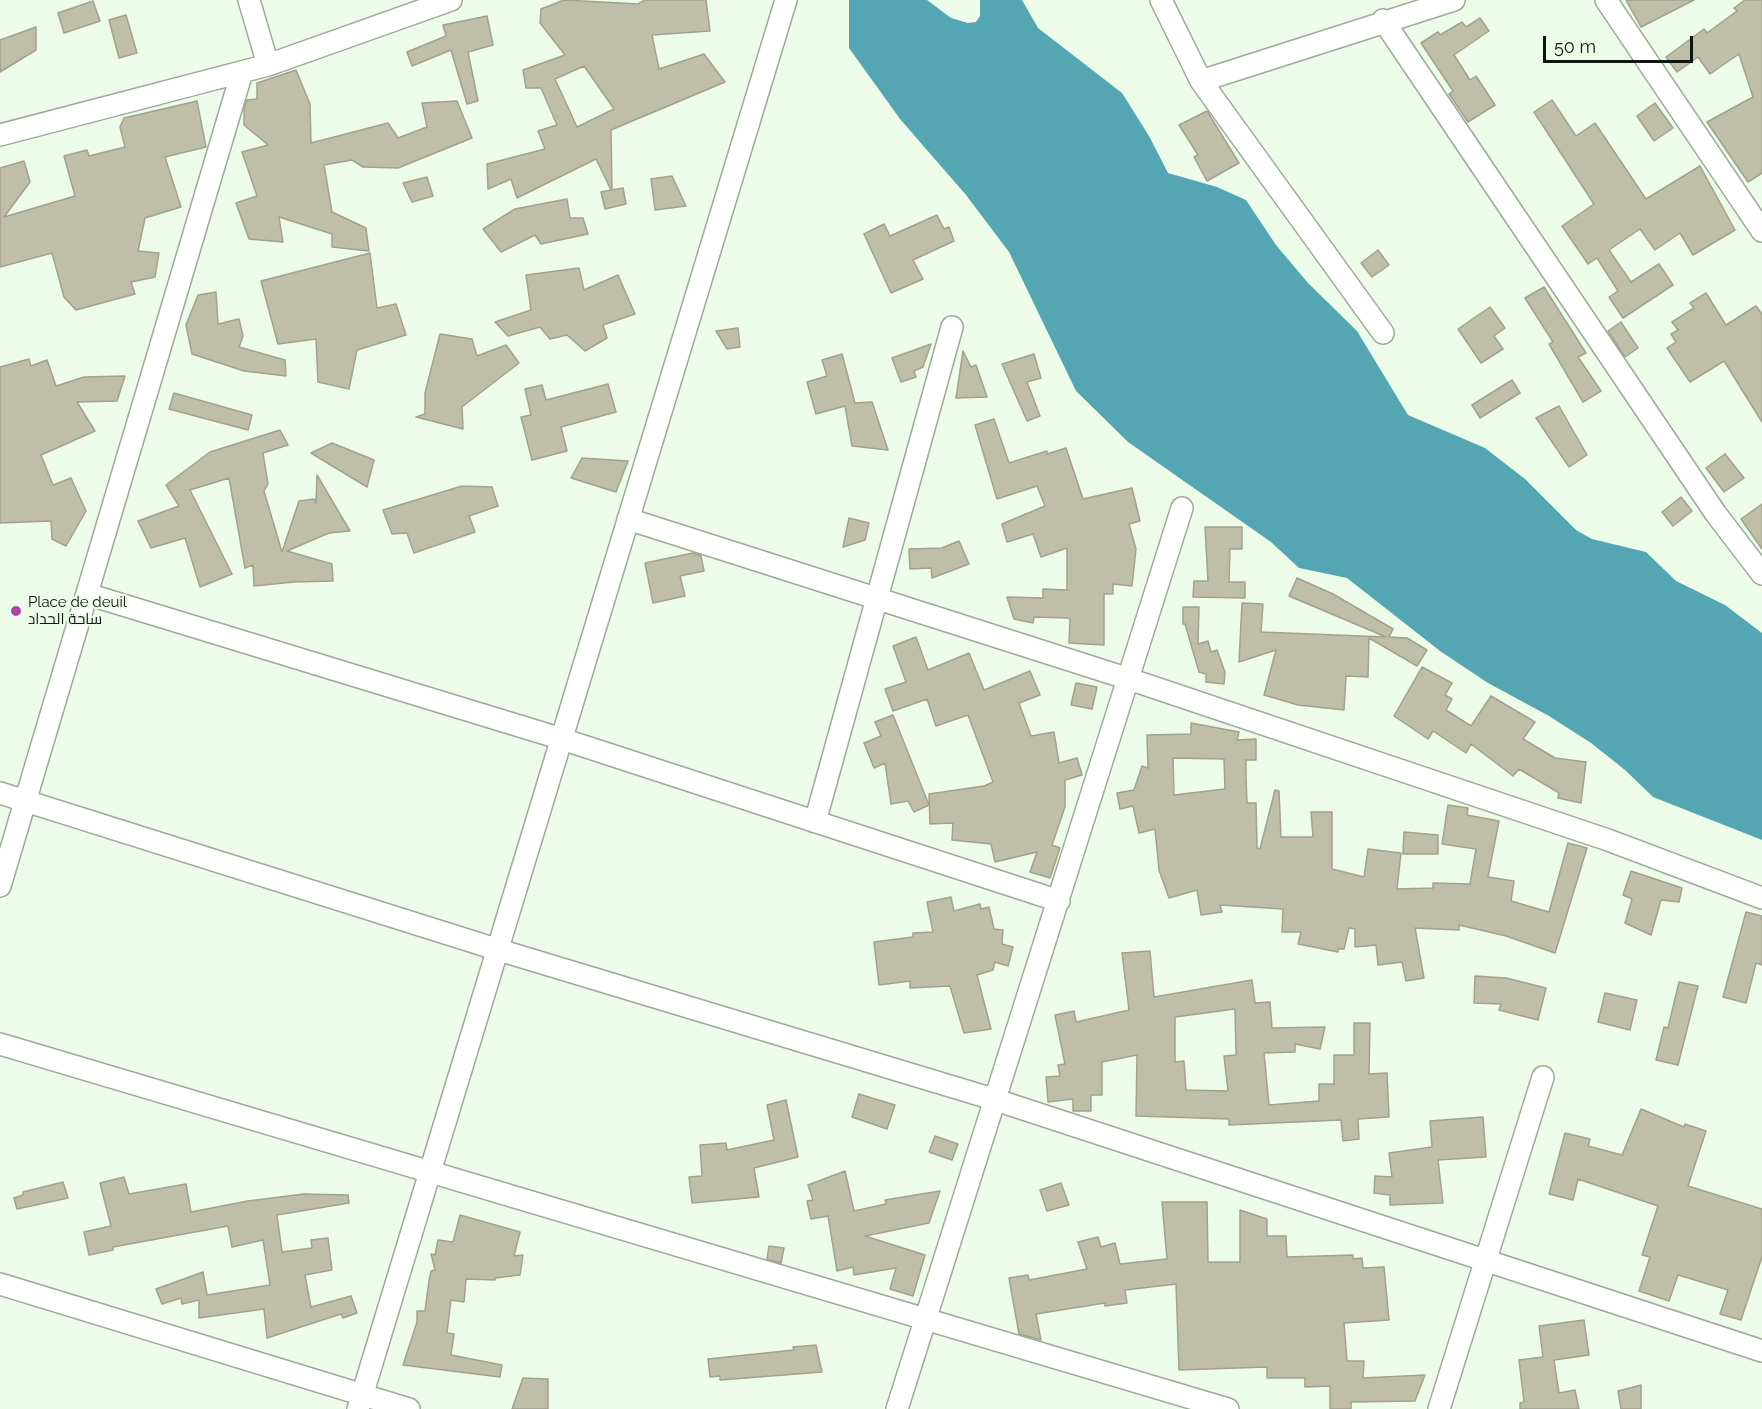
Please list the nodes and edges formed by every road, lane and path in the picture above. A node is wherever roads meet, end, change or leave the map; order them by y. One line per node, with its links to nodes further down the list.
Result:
1 (249, 0): 8 (street)
2 (452, 0): 8 (street)
3 (786, 0): 16 (street)
4 (1161, 0): 10 (street)
5 (1454, 0): 7 (street)
6 (1606, 0): 12 (street)
7 (1383, 20): 10 (street); 17 (street)
8 (268, 65): 9 (street)
9 (242, 72): 11 (street); 18 (street)
10 (1201, 81): 14 (street)
11 (0, 135)
12 (1762, 231)
13 (952, 327): 19 (street)
14 (1383, 333)
15 (1182, 508): 20 (street)
16 (628, 519): 19 (street); 21 (street)
17 (1762, 574)
18 (87, 594): 21 (street); 23 (street)
19 (877, 597): 20 (street); 24 (street)
20 (1129, 679): 26 (street); 27 (street)
21 (562, 739): 24 (street); 28 (street)
22 (0, 793): 23 (street)
23 (25, 801): 25 (street); 28 (street)
24 (815, 822): 27 (street)
25 (0, 886)
26 (1762, 898)
27 (1059, 901): 31 (street)
28 (499, 950): 31 (street); 32 (street)
29 (0, 1044): 32 (street)
30 (1543, 1077): 33 (street)
31 (993, 1099): 33 (street); 35 (street)
32 (431, 1172): 35 (street); 37 (street)
33 (1487, 1262): 36 (street); 41 (street)
34 (0, 1284): 37 (street)
35 (925, 1319): 39 (street); 40 (street)
36 (1762, 1351)
37 (360, 1402): 38 (street)
38 (409, 1409)
39 (897, 1409)
40 (1228, 1409)
41 (1439, 1409)

